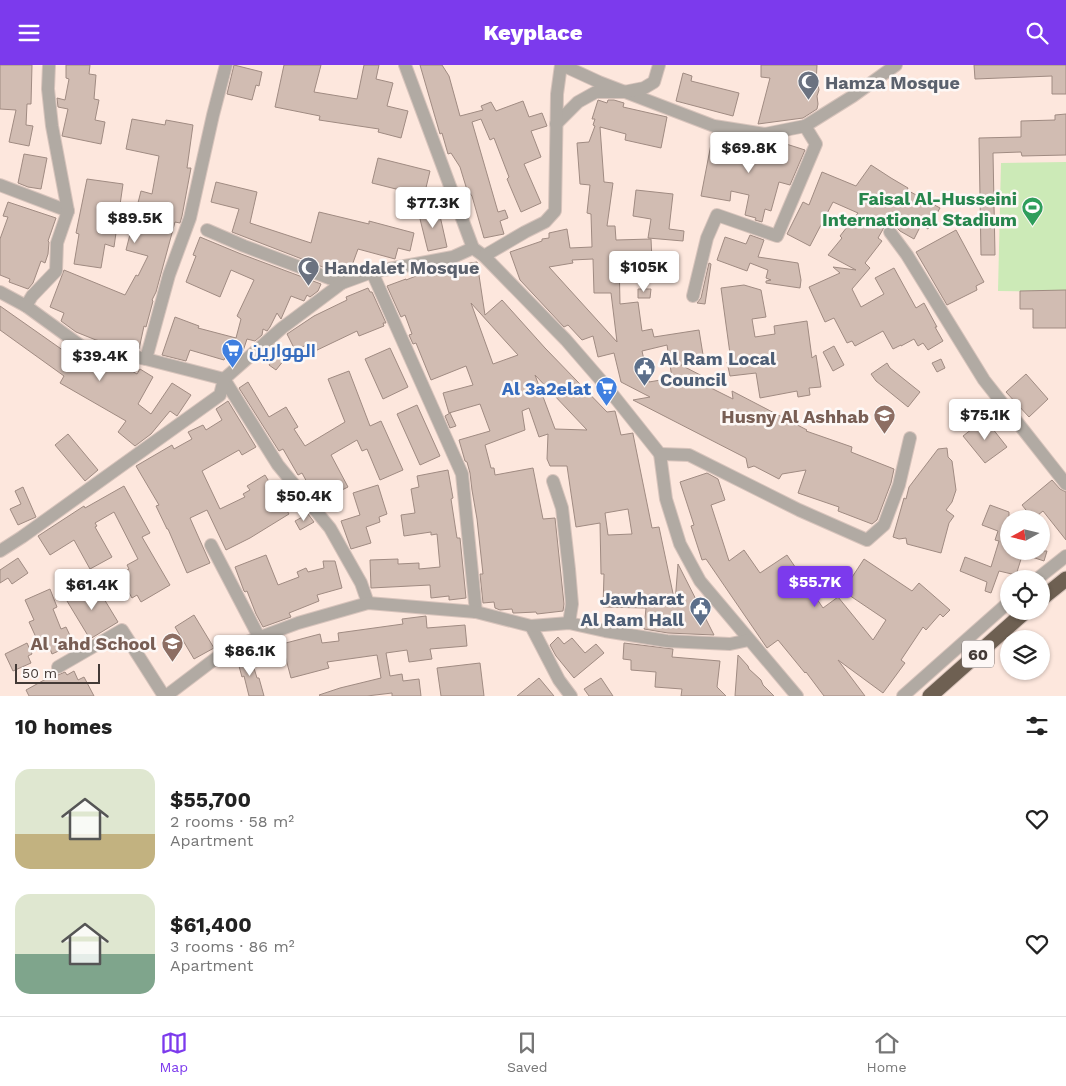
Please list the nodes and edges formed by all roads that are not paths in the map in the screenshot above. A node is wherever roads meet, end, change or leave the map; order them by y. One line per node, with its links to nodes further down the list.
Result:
1 (49, 65): 11 (street)
2 (226, 65): 21 (street)
3 (405, 65): 14 (street)
4 (562, 65): 7 (street); 8 (street)
5 (658, 65): 7 (street)
6 (896, 65): 9 (street)
7 (624, 92): 8 (street); 9 (street)
8 (556, 124): 15 (street)
9 (805, 126): 19 (street)
10 (0, 185): 11 (street)
11 (68, 211): 20 (street)
12 (207, 230): 17 (street)
13 (890, 232): 26 (street)
14 (473, 247): 15 (street); 16 (street)
15 (484, 256): 24 (street)
16 (372, 272): 17 (street); 35 (street)
17 (342, 283): 22 (street)
18 (0, 292): 20 (street)
19 (693, 296)
20 (26, 306): 21 (street)
21 (146, 359): 22 (street)
22 (224, 379): 28 (street); 33 (street)
23 (910, 438): 24 (street)
24 (660, 455): 40 (street)
25 (553, 481): 37 (street)
26 (1066, 484)
27 (211, 545): 39 (street)
28 (0, 551)
29 (1066, 556): 30 (street)
30 (1048, 570)
31 (1066, 579): 32 (highway)
32 (1050, 592)
33 (368, 603): 35 (street); 39 (street)
34 (1000, 610): 45 (street)
35 (476, 612): 38 (street)
36 (1016, 620): 46 (highway, 60)
37 (569, 623): 38 (street); 40 (street)
38 (531, 626): 43 (street)
39 (259, 637): 42 (street)
40 (749, 641): 44 (street)
41 (58, 667): 42 (street)
42 (165, 696)
43 (572, 696)
44 (796, 696)
45 (903, 696)
46 (930, 696)

